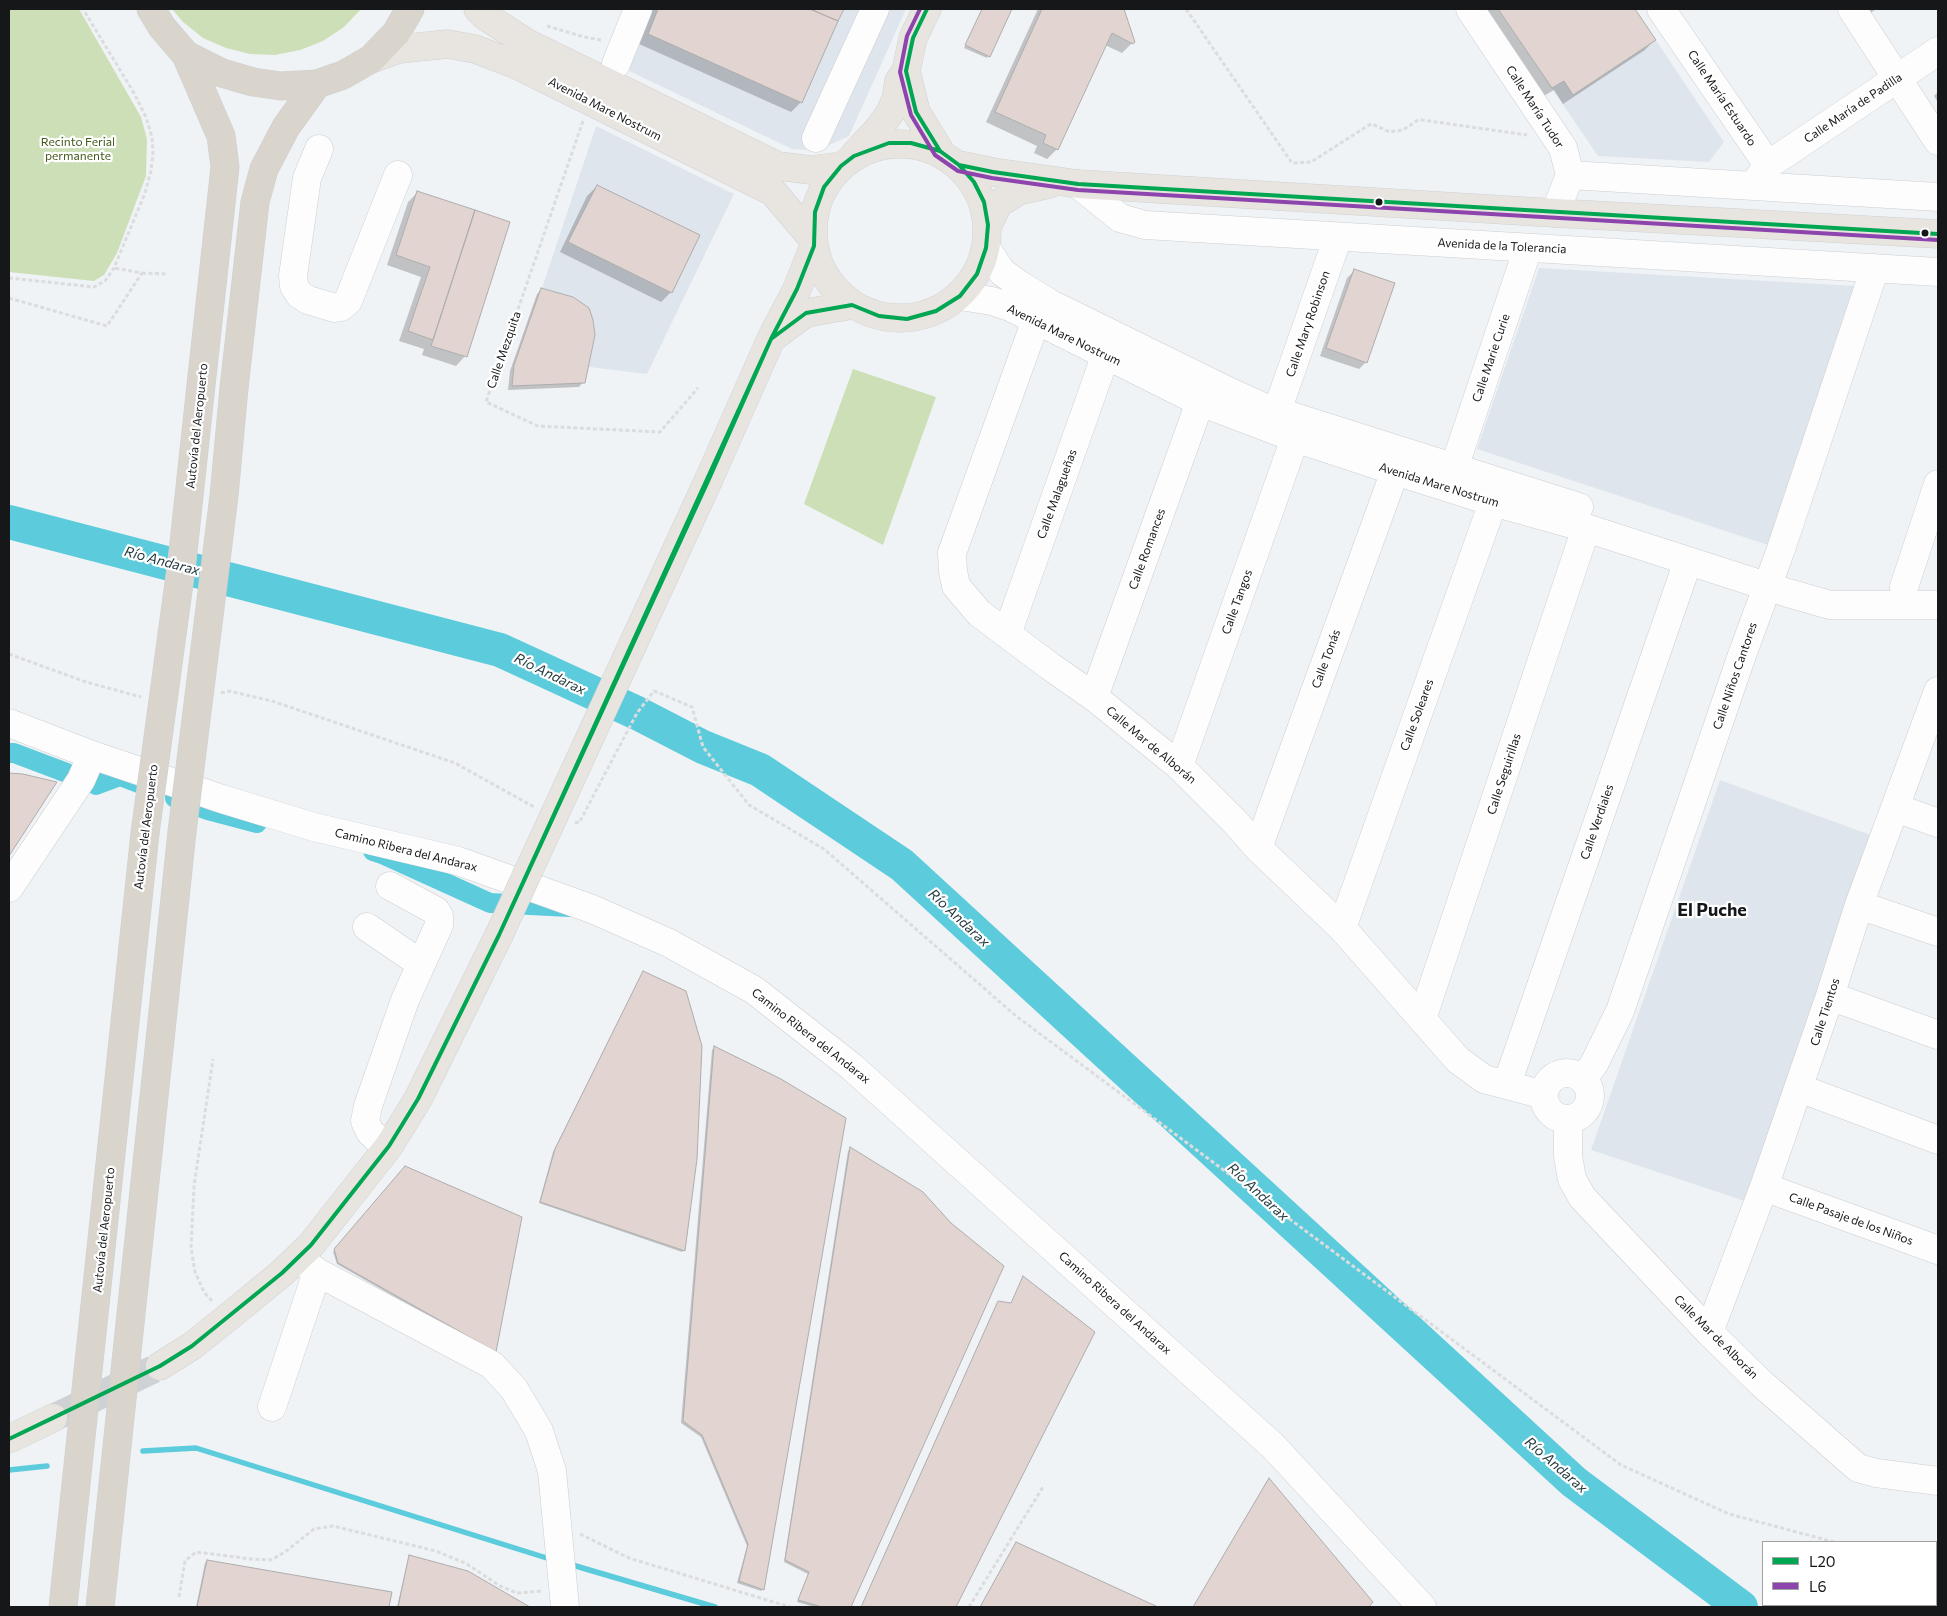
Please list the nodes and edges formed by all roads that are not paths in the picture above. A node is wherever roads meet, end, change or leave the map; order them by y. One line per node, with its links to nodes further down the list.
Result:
1 (151, 9): 12 (highway)
2 (410, 9): 13 (highway)
3 (478, 9): 21 (main road, Avenida Mare Nostrum)
4 (638, 9): 11 (street)
5 (875, 9): 17 (street)
6 (926, 9): 14 (main road)
7 (1470, 9): 23 (street, Calle María Tudor)
8 (1661, 9): 24 (street, Calle María Estuardo)
9 (1852, 9): 15 (street)
10 (1938, 51): 15 (street, Calle María de Padilla)
11 (612, 52)
12 (186, 55): 16 (highway); 89 (highway, Autovía del Aeropuerto, bridge)
13 (371, 59): 16 (highway); 31 (main road, Avenida Mare Nostrum)
14 (906, 71): 20 (main road); 21 (main road)
15 (1899, 78): 18 (street); 24 (street, Calle María de Padilla)
16 (317, 84): 90 (highway, bridge)
17 (816, 138)
18 (1938, 141)
19 (319, 149): 22 (street)
20 (950, 158): 21 (main road); 25 (main road, Avenida de la Tolerancia); 29 (main road)
21 (847, 162): 31 (main road)
22 (398, 175)
23 (1570, 175): 24 (street); 27 (street)
24 (1760, 176): 26 (street)
25 (1069, 183): 27 (main road, Avenida de la Tolerancia); 29 (main road, Avenida de la Tolerancia); 30 (street, Avenida de la Tolerancia)
26 (1938, 197)
27 (1555, 213): 28 (main road, Avenida de la Tolerancia)
28 (1938, 234)
29 (987, 236): 35 (main road); 41 (street, Avenida Mare Nostrum)
30 (1338, 236): 32 (street, Avenida de la Tolerancia); 41 (street, Calle Mary Robinson)
31 (814, 243): 36 (main road); 38 (main road)
32 (1528, 248): 33 (street, Avenida de la Tolerancia); 43 (street, Calle Marie Curie)
33 (1875, 268): 34 (street, Avenida de la Tolerancia); 49 (street, Calle Niños Cantores)
34 (1938, 272)
35 (960, 296): 36 (main road); 37 (street, Avenida Mare Nostrum)
36 (852, 304): 38 (main road)
37 (1036, 320): 39 (street, Avenida Mare Nostrum); 53 (street, Calle Mar de Alborán)
38 (771, 339): 78 (main road, bridge)
39 (1106, 354): 40 (street, Avenida Mare Nostrum); 53 (street, Calle Malagueñas)
40 (1200, 402): 42 (street, Avenida Mare Nostrum); 54 (street, Calle Romances)
41 (1277, 411): 43 (street, Avenida Mare Nostrum)
42 (1295, 438): 44 (street, Avenida Mare Nostrum); 58 (street, Calle Tangos)
43 (1454, 468): 49 (street, Avenida Mare Nostrum)
44 (1395, 471): 46 (street, Avenida Mare Nostrum); 61 (street, Calle Tonás)
45 (1938, 484): 51 (street)
46 (1493, 502): 47 (street, Avenida Mare Nostrum); 66 (street, Calle Soleares)
47 (1586, 528): 48 (street, Avenida Mare Nostrum); 70 (street, Calle Seguirillas)
48 (1688, 561): 49 (street, Avenida Mare Nostrum); 73 (street, Calle Verdiales)
49 (1770, 578): 51 (street, Avenida Mare Nostrum); 52 (street, Avenida Mare Nostrum); 72 (street, Calle Niños Cantores)
50 (1938, 585): 51 (street, Avenida Mare Nostrum)
51 (1904, 587)
52 (1938, 605)
53 (1007, 634): 54 (street, Calle Mar de Alborán)
54 (1094, 696): 58 (street, Calle Mar de Alborán)
55 (1936, 703): 59 (street, Calle Tientos)
56 (9, 723): 57 (street, Camino Ribera del Andarax)
57 (92, 754): 63 (street); 91 (street, Camino Ribera del Andarax)
58 (1179, 766): 61 (street, Calle Mar de Alborán)
59 (1896, 808): 60 (street); 64 (street, Calle Tientos)
60 (1938, 823)
61 (1258, 848): 66 (street, Calle Mar de Alborán)
62 (390, 886): 68 (street)
63 (9, 888)
64 (1859, 905): 67 (street); 69 (street, Calle Tientos)
65 (367, 927): 68 (street)
66 (1342, 928): 70 (street, Calle Mar de Alborán)
67 (1938, 932)
68 (421, 964): 78 (street)
69 (1830, 996): 71 (street); 74 (street, Calle Tientos)
70 (1422, 1019): 73 (street, Calle Mar de Alborán)
71 (1938, 1035)
72 (1583, 1079): 75 (street); 76 (street)
73 (1507, 1084): 75 (street, Calle Mar de Alborán)
74 (1799, 1088): 77 (street); 79 (street, Calle Tientos)
75 (1544, 1095): 76 (street)
76 (1568, 1120): 82 (street, Calle Mar de Alborán)
77 (1938, 1140)
78 (388, 1146): 81 (main road)
79 (1764, 1187): 80 (street, Calle Pasaje de los Niños); 82 (street, Calle Tientos)
80 (1938, 1250)
81 (308, 1265): 83 (main road); 84 (street); 88 (street)
82 (1709, 1332): 87 (street, Calle Mar de Alborán)
83 (160, 1366)
84 (272, 1407)
85 (53, 1418): 86 (main road)
86 (9, 1439)
87 (1938, 1481)
88 (564, 1599)
89 (63, 1607)
90 (100, 1607)
91 (1422, 1607)

